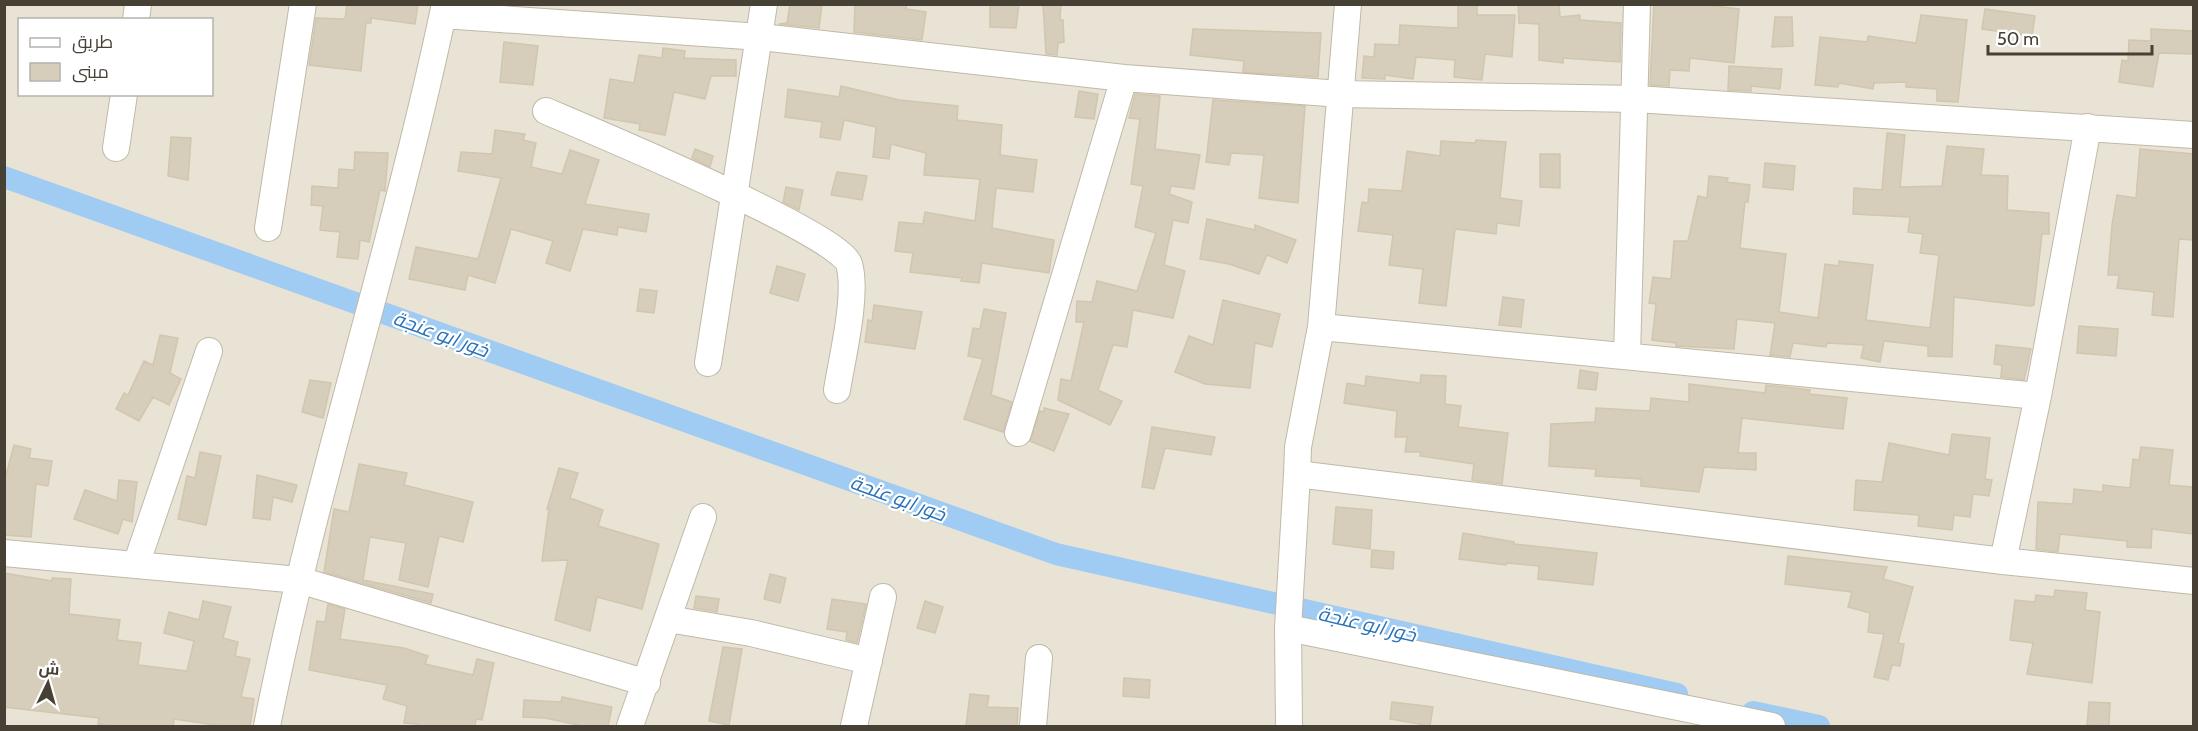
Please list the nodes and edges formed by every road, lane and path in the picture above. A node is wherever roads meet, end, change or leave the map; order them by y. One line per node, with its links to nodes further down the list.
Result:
1 (303, 4): 16 (street)
2 (764, 4): 6 (street)
3 (1348, 4): 8 (street)
4 (1637, 4): 10 (street)
5 (444, 10): 6 (street); 29 (street)
6 (760, 37): 7 (street); 15 (street)
7 (1124, 78): 8 (street); 23 (street)
8 (1341, 94): 10 (street); 17 (street)
9 (124, 96): 14 (street)
10 (1636, 99): 12 (street); 19 (street)
11 (546, 111): 15 (street)
12 (2088, 127): 13 (street); 22 (street)
13 (2193, 135)
14 (116, 148)
15 (736, 196): 20 (street); 21 (street)
16 (268, 228)
17 (1321, 327): 19 (street); 24 (street)
18 (209, 351): 28 (street)
19 (1627, 355): 22 (street)
20 (708, 363)
21 (837, 390)
22 (2038, 396): 27 (street)
23 (1018, 432)
24 (1297, 474): 27 (street); 33 (street)
25 (703, 517): 32 (street)
26 (4, 554): 28 (street)
27 (2003, 561): 30 (street)
28 (136, 565): 29 (street)
29 (299, 580): 36 (street); 37 (street)
30 (2193, 581)
31 (883, 597): 35 (street)
32 (668, 619): 35 (street); 36 (street)
33 (1288, 628): 41 (street); 42 (street)
34 (1039, 658): 40 (street)
35 (869, 661): 39 (street)
36 (647, 683): 38 (street)
37 (267, 726)
38 (630, 726)
39 (854, 726)
40 (1033, 726)
41 (1289, 726)
42 (1772, 726)

